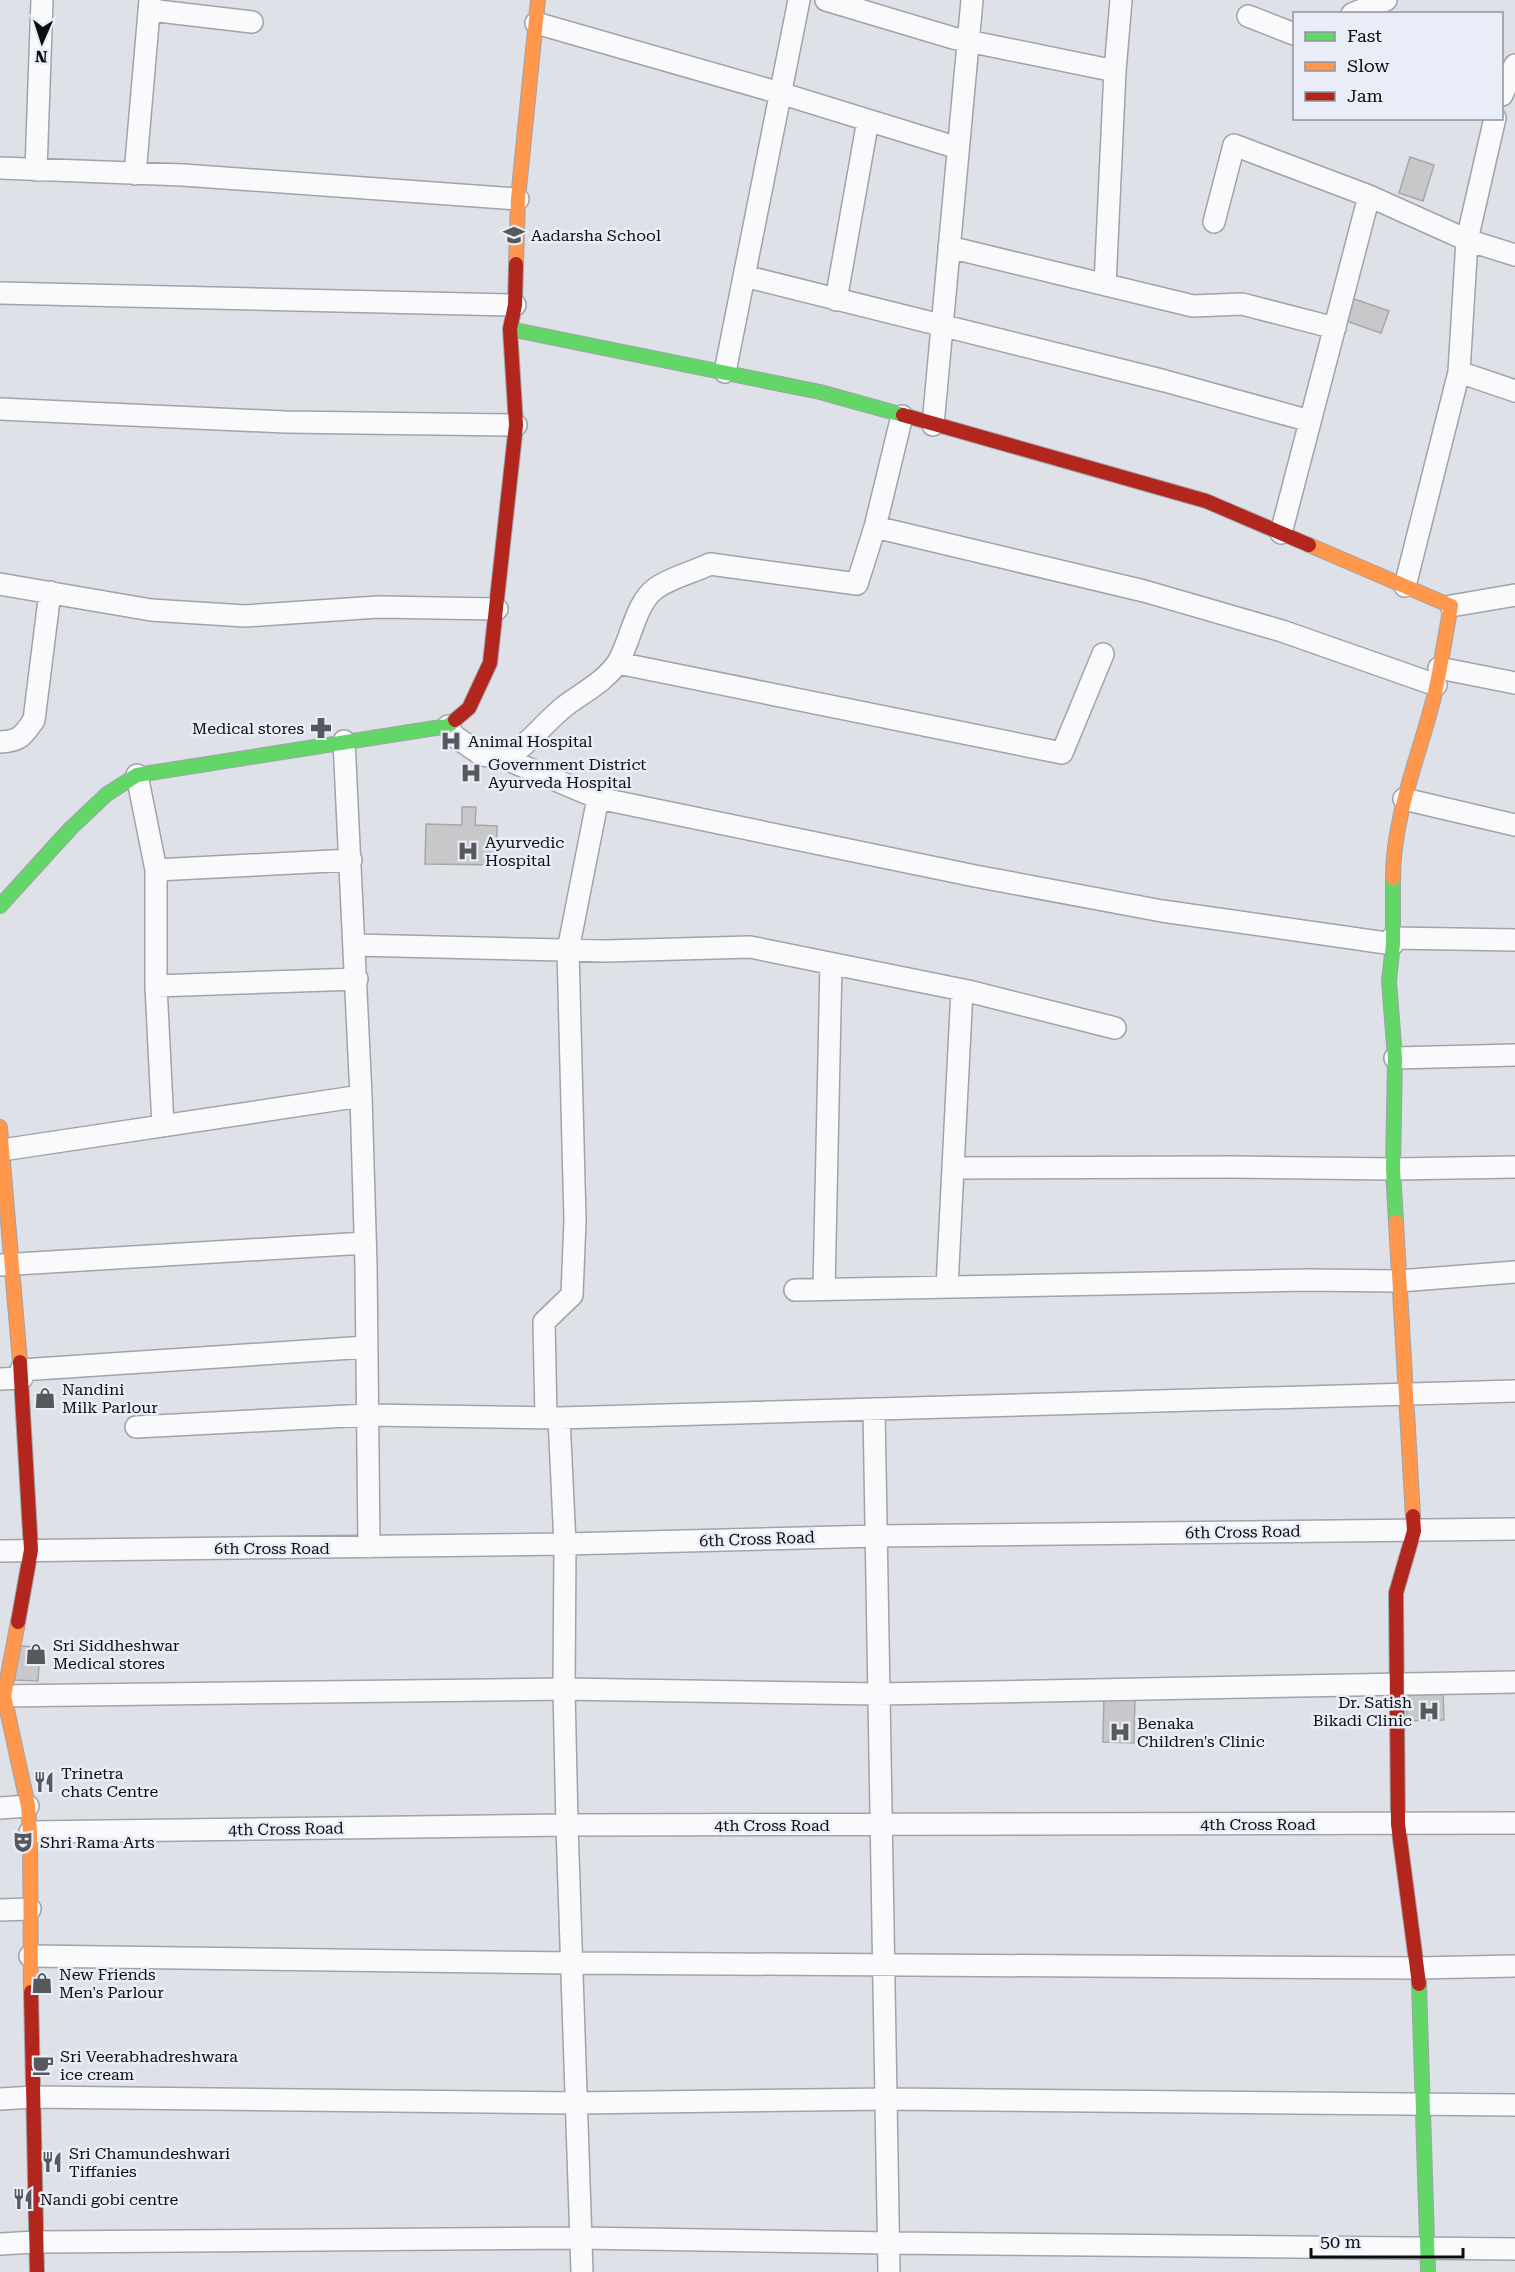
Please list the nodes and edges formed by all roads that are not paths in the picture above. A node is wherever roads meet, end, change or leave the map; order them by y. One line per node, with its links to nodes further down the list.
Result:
1 (42, 0): 23 (street)
2 (538, 0): 12 (street)
3 (798, 0): 17 (street)
4 (826, 0): 14 (street)
5 (972, 0): 14 (street)
6 (1121, 0): 16 (street)
7 (1386, 0): 9 (street)
8 (150, 5): 11 (street); 24 (street)
9 (1357, 12)
10 (1248, 16): 13 (street)
11 (252, 22)
12 (536, 23): 17 (street); 26 (street)
13 (1293, 34)
14 (968, 41): 16 (street); 21 (street)
15 (1515, 64): 18 (street)
16 (1115, 71): 32 (street)
17 (780, 93): 19 (street); 31 (street)
18 (1503, 93)
19 (868, 120): 21 (street); 34 (street)
20 (1495, 120): 28 (street)
21 (958, 148): 29 (street)
22 (0, 168): 23 (street)
23 (36, 170): 24 (street)
24 (135, 174): 26 (street)
25 (1369, 196): 27 (street); 28 (street); 37 (street)
26 (518, 199): 35 (street)
27 (1214, 222)
28 (1467, 240): 30 (street); 40 (street)
29 (949, 247): 32 (street); 36 (street)
30 (1515, 255)
31 (744, 276): 34 (street); 39 (street)
32 (1105, 285): 37 (street)
33 (0, 293): 35 (street)
34 (836, 300): 36 (street)
35 (515, 305): 38 (street)
36 (942, 326): 44 (street); 46 (street)
37 (1335, 328): 44 (street)
38 (510, 329): 39 (street); 45 (street)
39 (725, 372): 43 (street)
40 (1459, 372): 41 (street); 50 (street)
41 (1515, 391)
42 (0, 409): 45 (street)
43 (902, 416): 46 (street); 47 (street)
44 (1311, 421): 48 (street)
45 (516, 425): 54 (street)
46 (933, 425): 48 (street)
47 (875, 527): 56 (street); 57 (street)
48 (1281, 533): 50 (street)
49 (0, 584): 51 (street)
50 (1405, 585): 53 (street)
51 (50, 592): 54 (street); 61 (street)
52 (1515, 595): 53 (street)
53 (1451, 606): 57 (street)
54 (497, 609): 59 (street)
55 (1103, 654): 56 (street)
56 (618, 663): 62 (street)
57 (1438, 676): 58 (street); 65 (street)
58 (1515, 683)
59 (448, 726): 60 (street); 62 (street)
60 (344, 741): 63 (street); 67 (street)
61 (0, 742)
62 (506, 759): 64 (street)
63 (137, 776): 68 (street); 69 (street)
64 (598, 798): 71 (street); 73 (street)
65 (1404, 799): 66 (street); 71 (street)
66 (1515, 825)
67 (351, 860): 68 (street); 72 (street)
68 (156, 870): 76 (street)
69 (0, 906)
70 (1515, 940): 71 (street)
71 (1393, 941): 80 (street)
72 (355, 945): 73 (street); 75 (street)
73 (568, 950): 74 (street); 102 (street)
74 (831, 964): 77 (street); 93 (street)
75 (357, 979): 76 (street); 81 (street)
76 (156, 986): 82 (street)
77 (962, 990): 78 (street); 86 (street)
78 (1115, 1028)
79 (1515, 1055): 80 (street)
80 (1395, 1058): 87 (street)
81 (361, 1096): 82 (street); 88 (street)
82 (164, 1126): 84 (street)
83 (0, 1127): 84 (street)
84 (2, 1163): 89 (street)
85 (1515, 1167): 87 (street)
86 (953, 1168): 87 (street); 92 (street)
87 (1393, 1169): 91 (street)
88 (365, 1243): 89 (street); 95 (street)
89 (6, 1265): 96 (street)
90 (1515, 1272): 91 (street)
91 (1400, 1281): 92 (street); 99 (street)
92 (947, 1287): 93 (street)
93 (824, 1289): 94 (street)
94 (795, 1290)
95 (366, 1347): 96 (street); 101 (street)
96 (22, 1374): 97 (street); 109 (street)
97 (0, 1379)
98 (1515, 1391): 99 (street)
99 (1406, 1396): 100 (street); 105 (street)
100 (874, 1409): 102 (street); 106 (street)
101 (367, 1415): 102 (street); 103 (street); 108 (street)
102 (553, 1417): 107 (street)
103 (136, 1427)
104 (1515, 1528): 105 (street, 6th Cross Road)
105 (1414, 1531): 106 (street, 6th Cross Road); 112 (street)
106 (877, 1536): 107 (street, 6th Cross Road); 114 (street)
107 (565, 1544): 108 (street, 6th Cross Road); 113 (street)
108 (369, 1547): 109 (street, 6th Cross Road)
109 (31, 1550): 110 (street, 6th Cross Road); 115 (street)
110 (0, 1551)
111 (1515, 1682): 112 (street)
112 (1396, 1685): 114 (street); 119 (street)
113 (564, 1689): 114 (street); 115 (street); 120 (street)
114 (879, 1694): 121 (street)
115 (2, 1696): 116 (street)
116 (28, 1806): 117 (street); 122 (street)
117 (0, 1808)
118 (1515, 1823): 119 (street, 4th Cross Road)
119 (1398, 1824): 121 (street, 4th Cross Road); 129 (street)
120 (567, 1825): 121 (street, 4th Cross Road); 122 (street, 4th Cross Road); 126 (street)
121 (882, 1825): 127 (street)
122 (30, 1832): 123 (street)
123 (30, 1909): 124 (street); 125 (street)
124 (0, 1910)
125 (30, 1956): 126 (street); 130 (street)
126 (572, 1963): 127 (street); 133 (street)
127 (884, 1963): 129 (street); 131 (street)
128 (1515, 1966): 129 (street)
129 (1418, 1968): 134 (street)
130 (34, 2097): 132 (street); 133 (street); 137 (street)
131 (888, 2098): 133 (street); 134 (street); 138 (street)
132 (0, 2099)
133 (576, 2103): 136 (street)
134 (1422, 2104): 135 (street); 141 (street)
135 (1515, 2105)
136 (581, 2238): 137 (street); 138 (street); 143 (street)
137 (36, 2242): 139 (street); 142 (street)
138 (889, 2243): 141 (street); 144 (street)
139 (0, 2244)
140 (1515, 2249): 141 (street)
141 (1427, 2250): 145 (street)
142 (37, 2272)
143 (582, 2272)
144 (889, 2272)
145 (1428, 2272)

